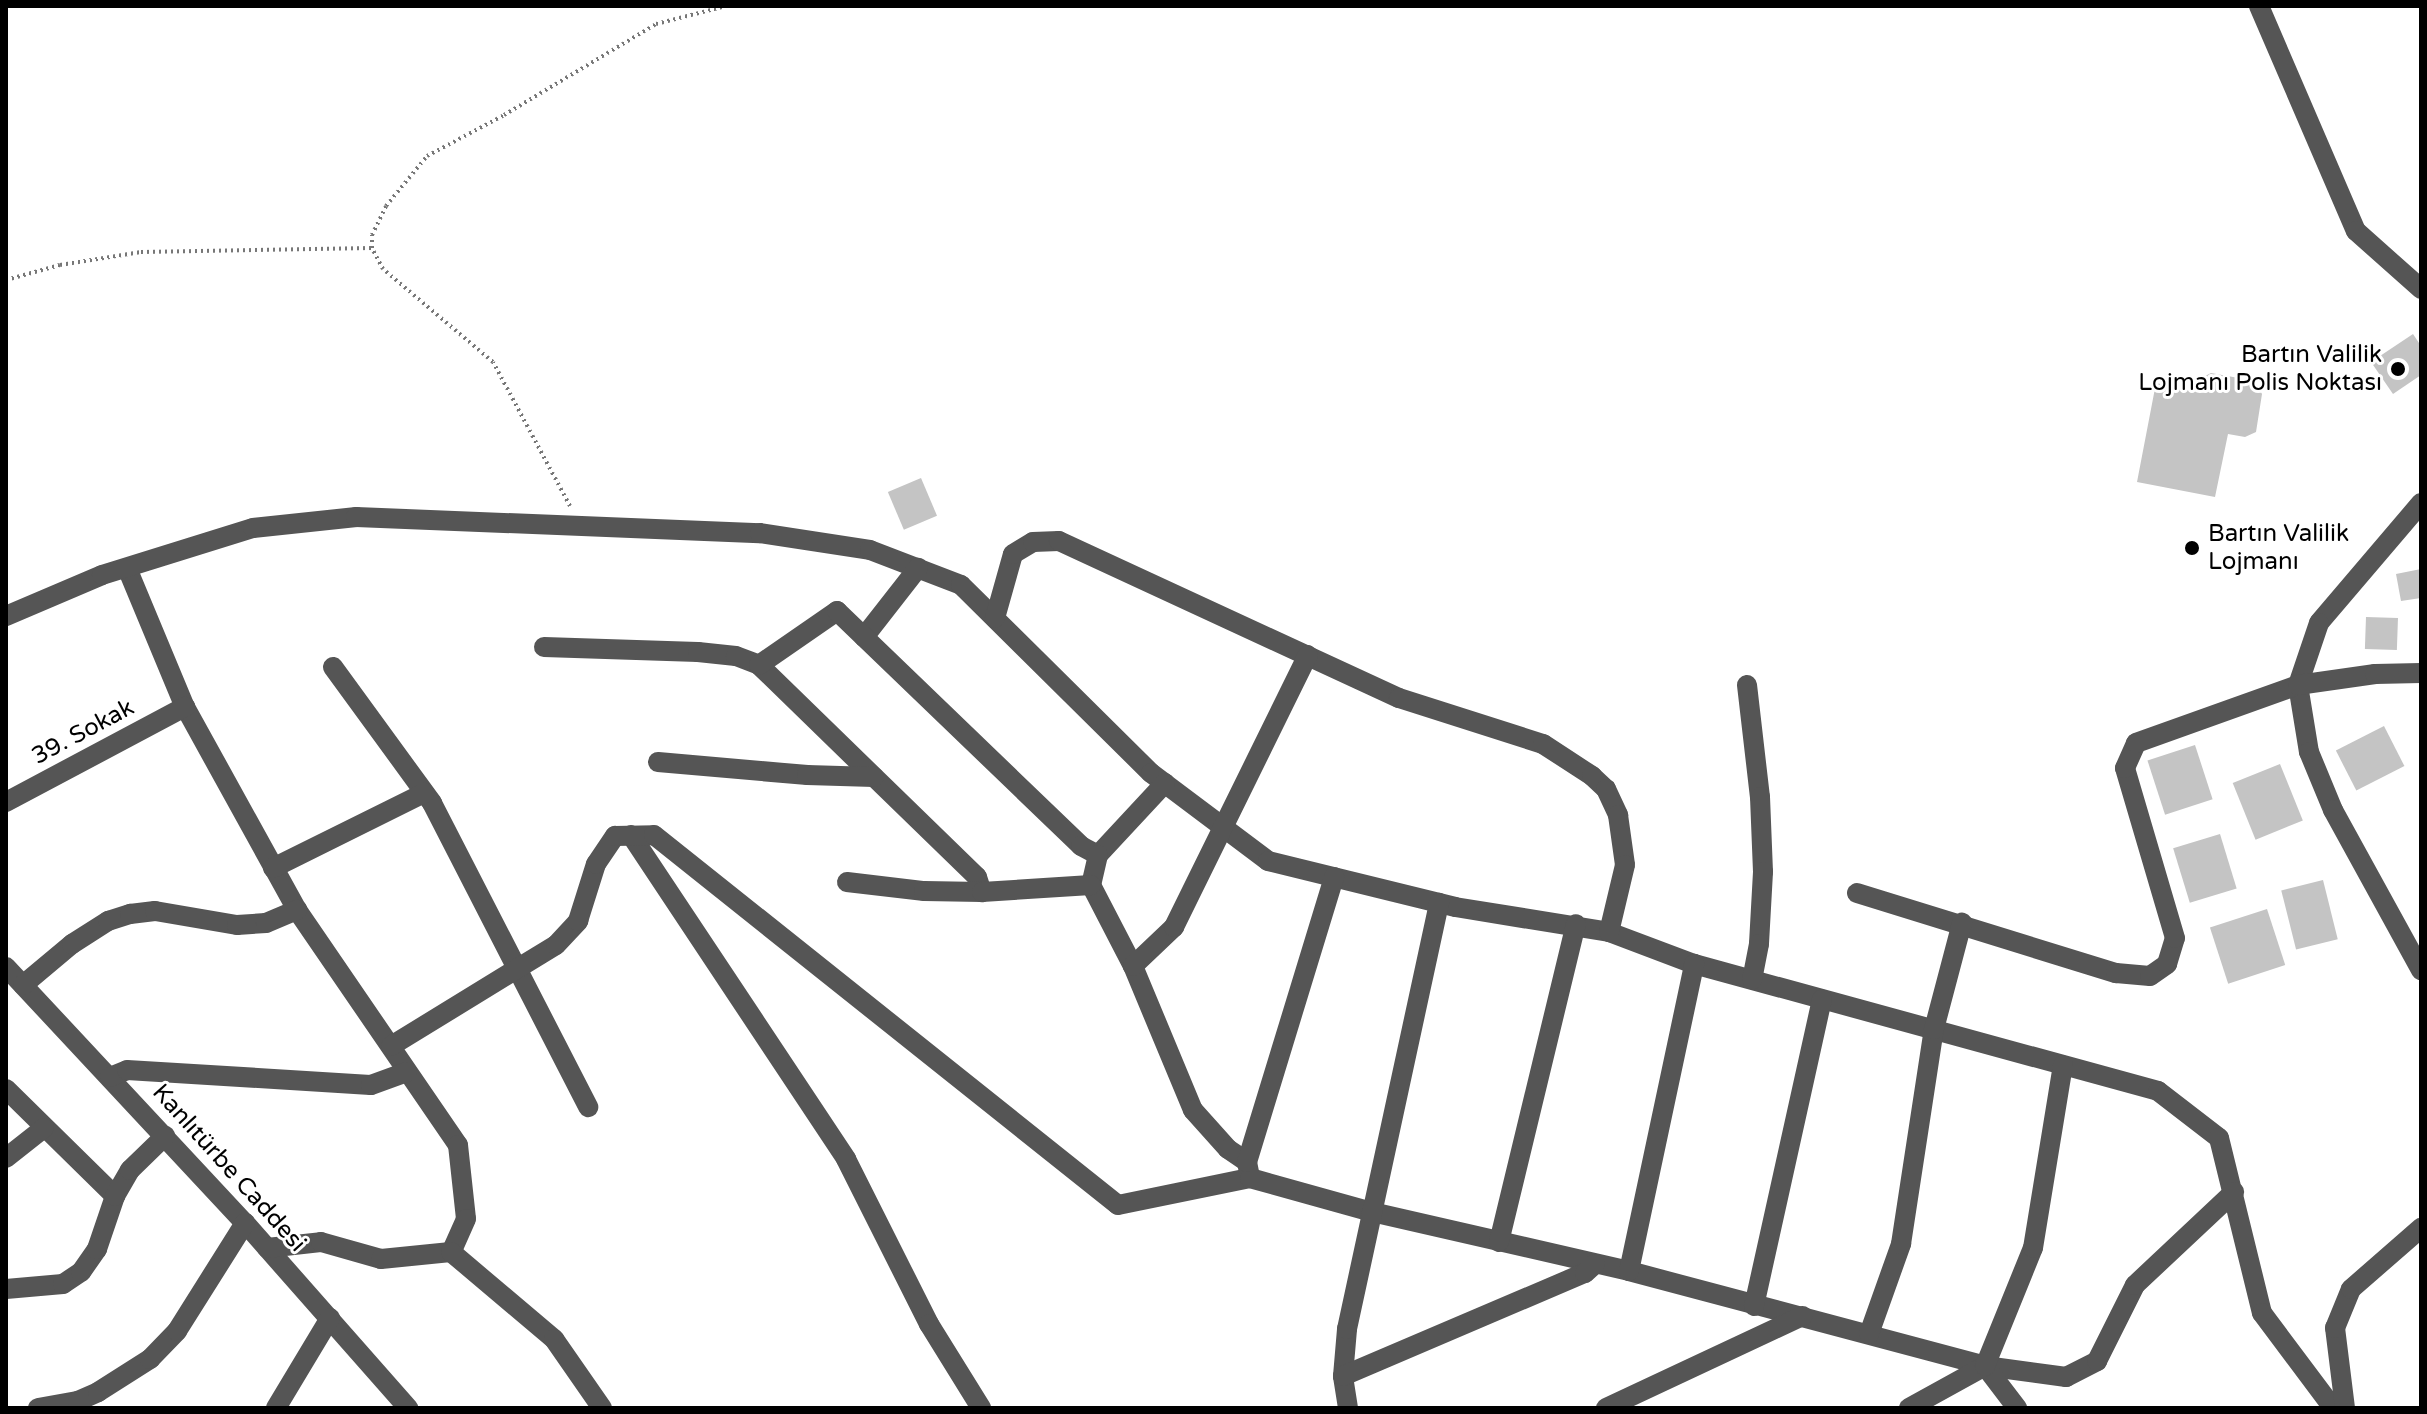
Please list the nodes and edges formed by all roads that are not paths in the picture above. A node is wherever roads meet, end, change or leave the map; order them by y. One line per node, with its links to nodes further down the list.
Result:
1 (2259, 6): 2 (street)
2 (2421, 289)
3 (2421, 503): 15 (street)
4 (127, 568): 5 (street); 6 (street); 16 (street)
5 (918, 568): 7 (street); 8 (street)
6 (6, 616)
7 (995, 618): 10 (street); 19 (street)
8 (864, 637): 11 (street); 24 (street)
9 (544, 647): 11 (street)
10 (1308, 655): 22 (street); 35 (street)
11 (759, 665): 18 (street)
12 (333, 667): 20 (street)
13 (2421, 673): 15 (street)
14 (1747, 685): 41 (street)
15 (2298, 685): 33 (street); 40 (street)
16 (185, 707): 21 (street, 39. Sokak); 25 (street)
17 (658, 762): 18 (street)
18 (874, 777): 29 (street)
19 (1165, 783): 22 (street); 24 (street)
20 (424, 793): 25 (street); 39 (street)
21 (6, 802)
22 (1225, 828): 26 (street); 37 (street)
23 (631, 835): 39 (street); 54 (street); 76 (street)
24 (1098, 855): 28 (street)
25 (273, 868): 32 (street)
26 (1334, 877): 31 (street); 54 (street)
27 (847, 882): 29 (street)
28 (1091, 885): 29 (street); 37 (street)
29 (982, 892)
30 (1857, 893): 33 (street)
31 (1439, 903): 34 (street); 57 (street)
32 (297, 910): 42 (street); 45 (street)
33 (1962, 923): 44 (street)
34 (1576, 924): 35 (street); 60 (street)
35 (1609, 932): 36 (street)
36 (1694, 964): 41 (street); 64 (street)
37 (1133, 966): 54 (street)
38 (6, 967): 42 (street, Kanlıtürbe Caddesi)
39 (515, 970): 45 (street); 50 (street)
40 (2421, 970)
41 (1752, 979): 43 (street)
42 (23, 985): 48 (street, Kanlıtürbe Caddesi)
43 (1822, 999): 44 (street); 66 (street)
44 (1934, 1029): 46 (street); 69 (street)
45 (391, 1046): 47 (street)
46 (2063, 1065): 55 (street); 70 (street)
47 (407, 1072): 48 (street); 62 (street)
48 (110, 1077): 52 (street, Kanlıtürbe Caddesi)
49 (6, 1089): 51 (street)
50 (588, 1107)
51 (44, 1128): 53 (street); 56 (street)
52 (165, 1136): 56 (street); 58 (street, Kanlıtürbe Caddesi)
53 (6, 1158)
54 (1249, 1170): 57 (street)
55 (2234, 1192): 70 (street); 81 (street)
56 (115, 1196): 65 (street)
57 (1372, 1212): 60 (street); 71 (street)
58 (245, 1223): 61 (street, Kanlıtürbe Caddesi); 72 (street)
59 (2421, 1228): 82 (street)
60 (1499, 1242): 63 (street)
61 (267, 1248): 62 (street); 68 (street, Kanlıtürbe Caddesi)
62 (451, 1252): 75 (street)
63 (1595, 1264): 64 (street); 71 (street)
64 (1629, 1271): 66 (street)
65 (6, 1289)
66 (1754, 1306): 67 (street)
67 (1802, 1316): 69 (street); 78 (street)
68 (330, 1318): 73 (street); 74 (street, Kanlıtürbe Caddesi)
69 (1869, 1334): 70 (street)
70 (1985, 1366): 79 (street); 80 (street)
71 (1343, 1376): 77 (street)
72 (38, 1408)
73 (276, 1408)
74 (408, 1408)
75 (602, 1408)
76 (981, 1408)
77 (1348, 1408)
78 (1606, 1408)
79 (1909, 1408)
80 (2017, 1408)
81 (2333, 1408)
82 (2345, 1408)

